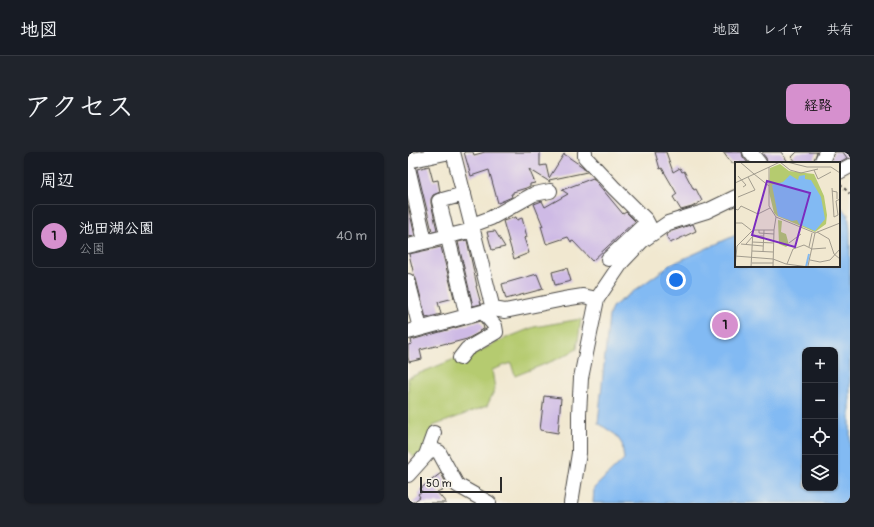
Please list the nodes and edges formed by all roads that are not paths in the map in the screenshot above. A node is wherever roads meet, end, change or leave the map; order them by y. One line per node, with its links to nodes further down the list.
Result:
1 (452, 152): 5 (street); 12 (street)
2 (585, 152): 15 (street)
3 (750, 152): 6 (street)
4 (826, 152): 7 (street)
5 (408, 161)
6 (758, 162)
7 (821, 162)
8 (850, 166): 10 (street)
9 (408, 168): 17 (street)
10 (840, 171)
11 (550, 190): 14 (street)
12 (464, 194): 14 (street); 16 (street)
13 (735, 197): 15 (street)
14 (472, 228): 16 (street); 22 (street)
15 (650, 228): 19 (street); 21 (street)
16 (447, 236): 17 (street); 23 (street)
17 (425, 241): 18 (street)
18 (408, 246)
19 (608, 259)
20 (408, 281): 24 (street)
21 (597, 299): 22 (street); 30 (street)
22 (488, 310): 23 (street); 25 (street)
23 (467, 316): 24 (street)
24 (414, 330)
25 (460, 358)
26 (434, 433): 27 (street)
27 (429, 448): 28 (street); 29 (street)
28 (408, 475)
29 (489, 503)
30 (571, 503)

